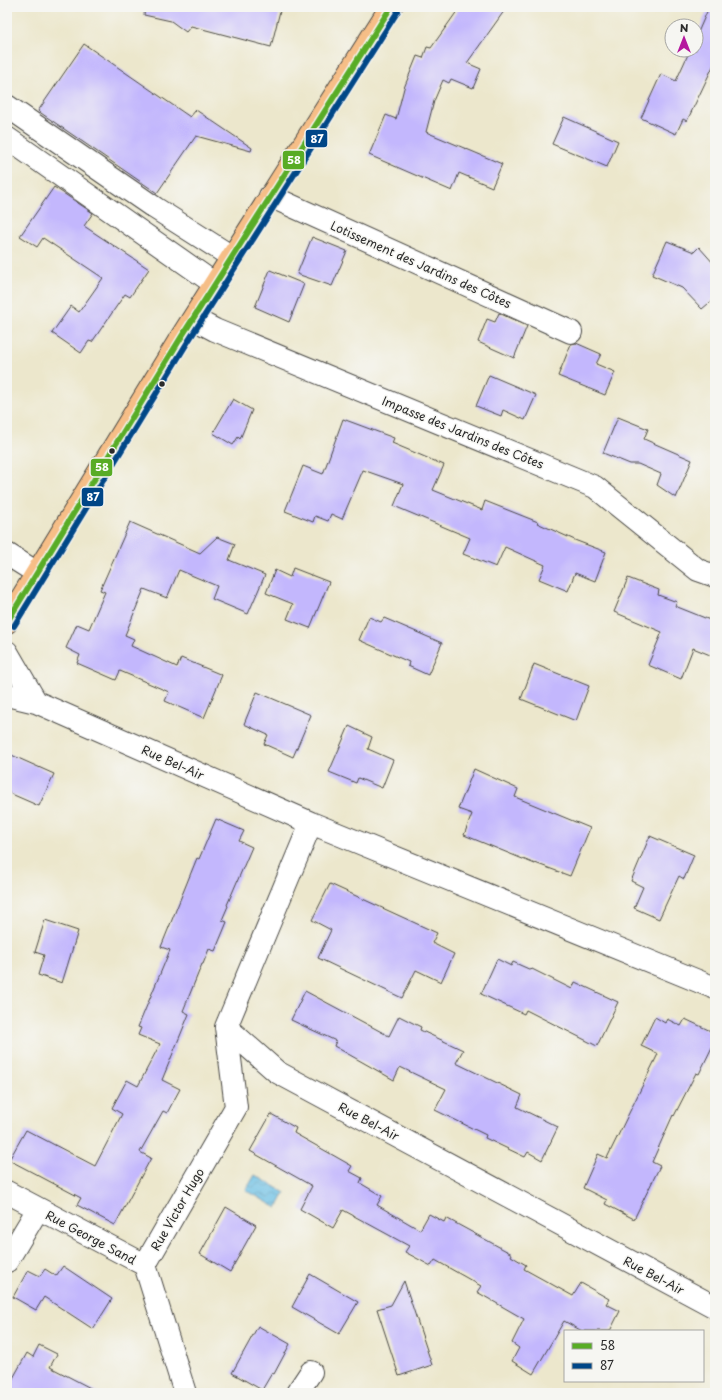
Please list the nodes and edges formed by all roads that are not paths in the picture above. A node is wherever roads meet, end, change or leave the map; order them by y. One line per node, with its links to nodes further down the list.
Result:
1 (391, 7): 4 (main road)
2 (7, 106): 5 (street)
3 (7, 138): 6 (street)
4 (270, 196): 5 (main road); 8 (street, Lotissement des Jardins des Côtes)
5 (232, 257): 6 (main road)
6 (215, 284): 7 (main road)
7 (194, 319): 10 (main road); 11 (street, Impasse des Jardins des Côtes)
8 (572, 332)
9 (7, 554): 10 (street)
10 (37, 573): 12 (main road)
11 (715, 576)
12 (7, 622)
13 (7, 652): 15 (street)
14 (7, 695): 15 (street, Rue Bel-Air)
15 (36, 702): 16 (street, Rue Bel-Air)
16 (311, 823): 17 (street, Rue Bel-Air); 18 (street)
17 (715, 988)
18 (226, 1028): 22 (street, Rue Victor Hugo); 23 (street, Rue Bel-Air)
19 (7, 1192): 20 (street, Rue George Sand)
20 (38, 1209): 21 (street, Rue George Sand); 22 (street, Rue George Sand)
21 (7, 1261)
22 (145, 1265): 25 (street, Rue Victor Hugo)
23 (715, 1307)
24 (311, 1372): 26 (street)
25 (185, 1393)
26 (297, 1393)

